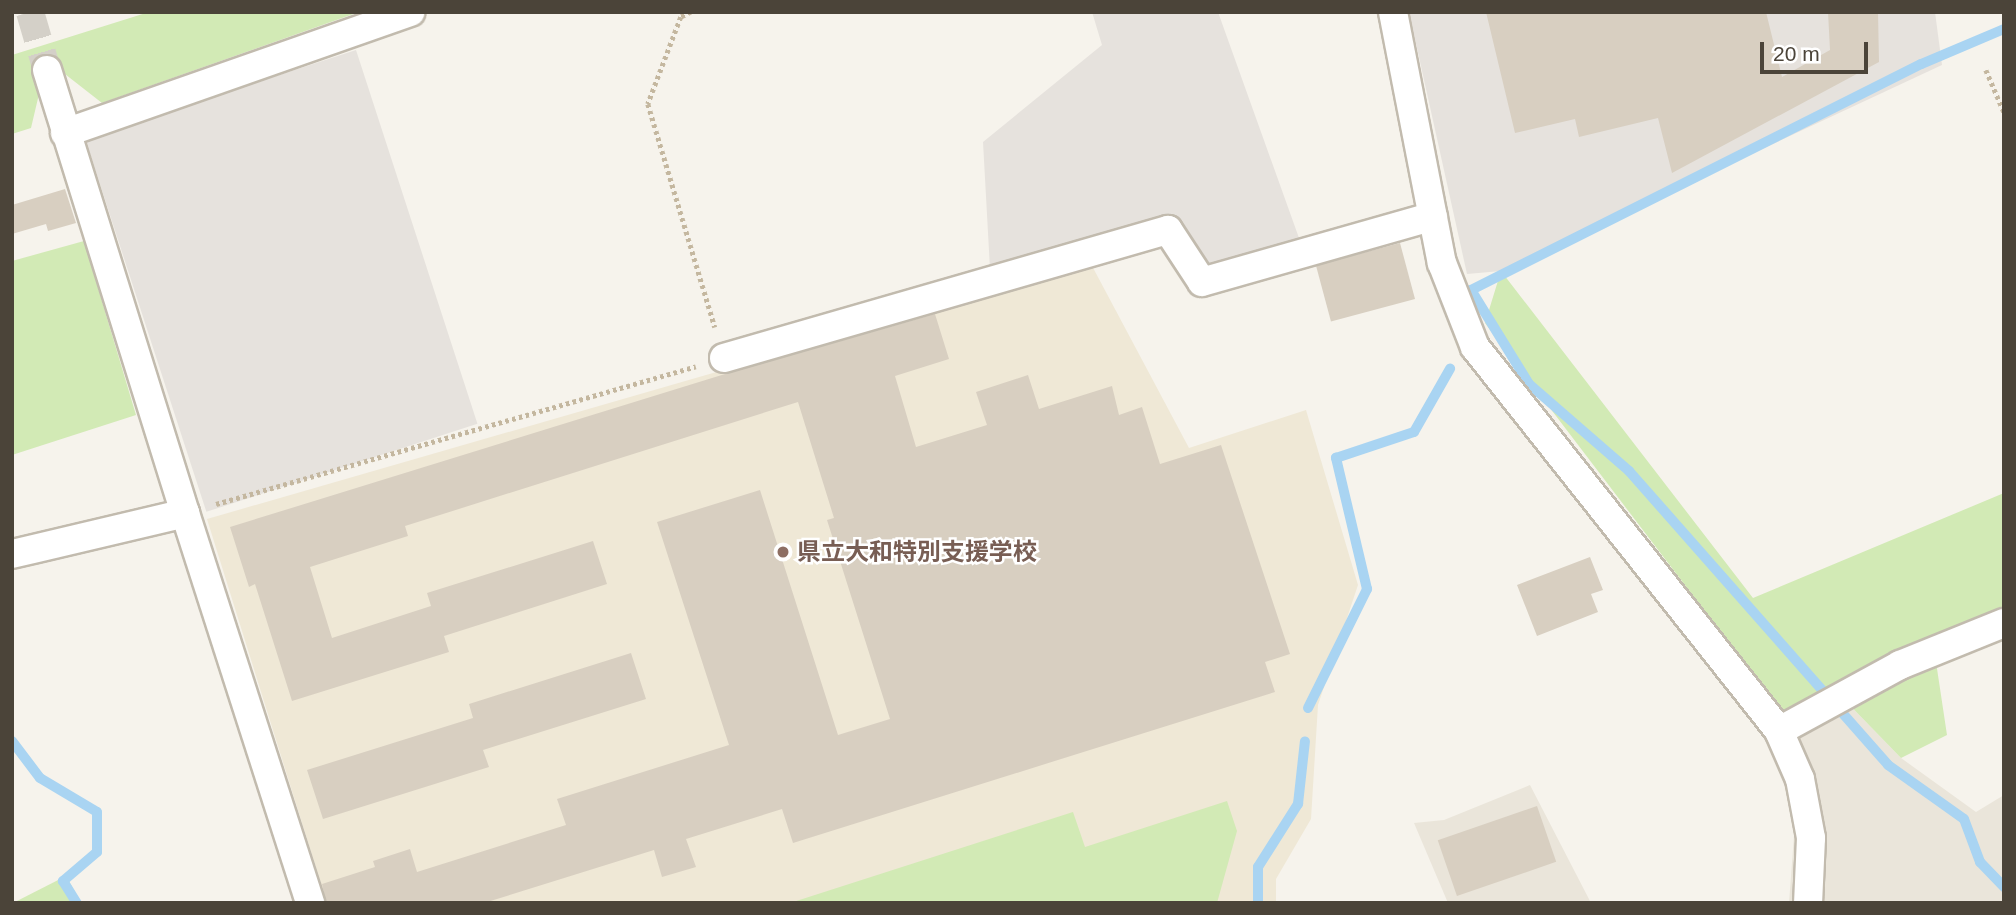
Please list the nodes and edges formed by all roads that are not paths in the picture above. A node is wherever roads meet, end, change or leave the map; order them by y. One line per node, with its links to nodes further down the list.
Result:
1 (410, 12): 4 (street)
2 (1393, 12): 5 (street)
3 (47, 69): 4 (street)
4 (65, 133): 7 (street)
5 (1433, 216): 6 (street); 10 (street)
6 (724, 358)
7 (185, 513): 8 (street); 11 (street)
8 (12, 554)
9 (2004, 623): 10 (street)
10 (1779, 731): 12 (street)
11 (310, 903)
12 (1808, 903)

